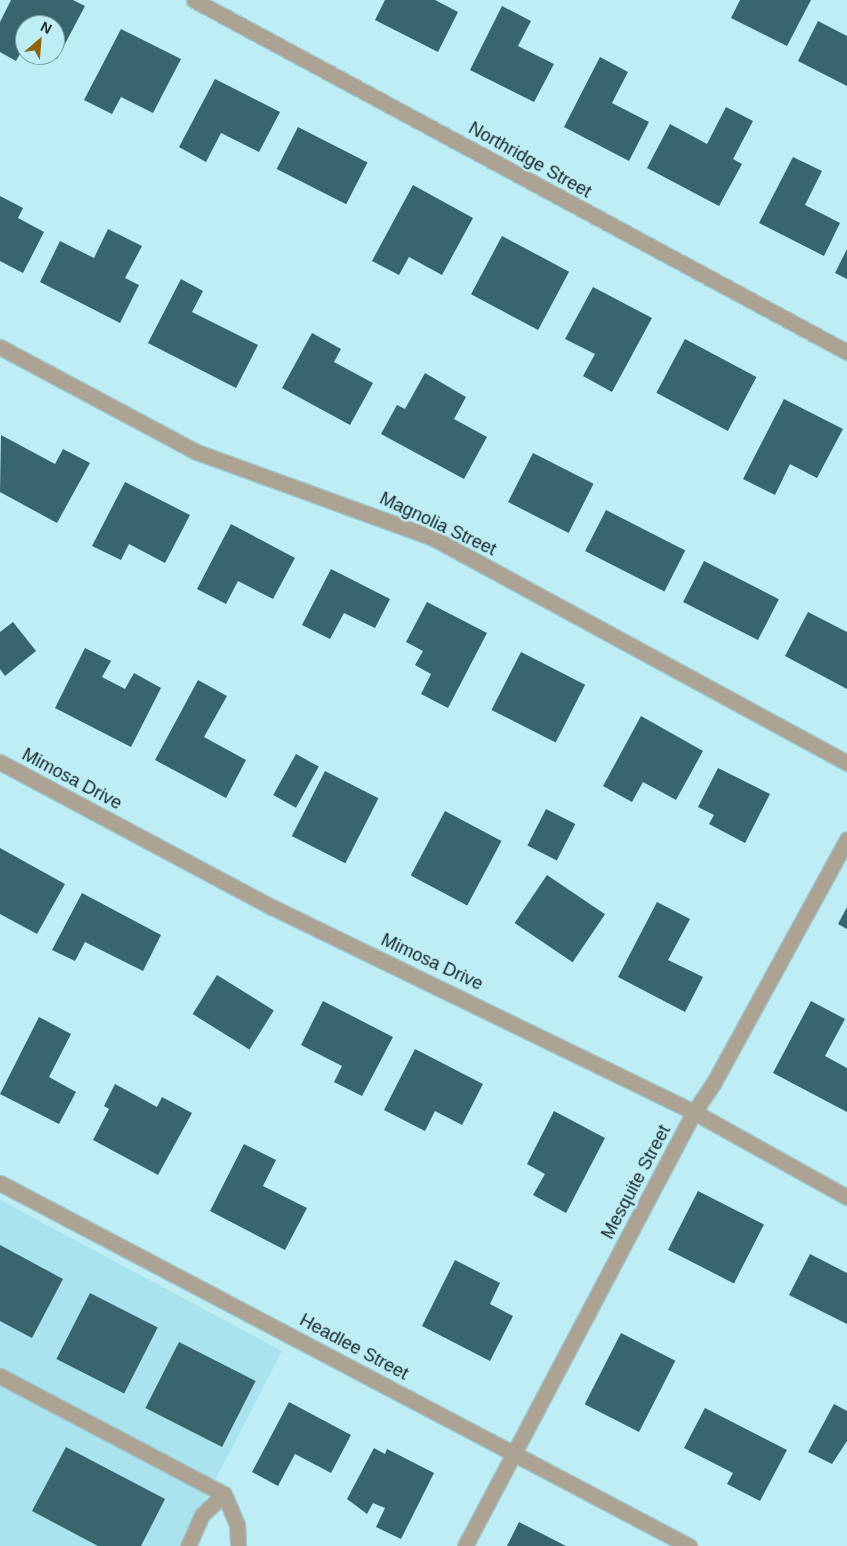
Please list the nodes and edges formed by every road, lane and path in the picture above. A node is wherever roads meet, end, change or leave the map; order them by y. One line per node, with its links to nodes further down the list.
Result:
1 (194, 0): 3 (street, Northridge Street)
2 (0, 347): 5 (street, Magnolia Street)
3 (847, 352)
4 (0, 762): 7 (street, Mimosa Drive)
5 (847, 763)
6 (847, 839): 7 (street, Mesquite Street)
7 (694, 1112): 9 (street, Mimosa Drive); 11 (street, Mesquite Street)
8 (0, 1183): 11 (street, Headlee Street)
9 (847, 1197)
10 (0, 1376): 12 (street)
11 (516, 1453): 15 (street, Mesquite Street); 16 (street, Headlee Street)
12 (224, 1494): 13 (street); 14 (street)
13 (188, 1546)
14 (238, 1546)
15 (464, 1546)
16 (689, 1546)

